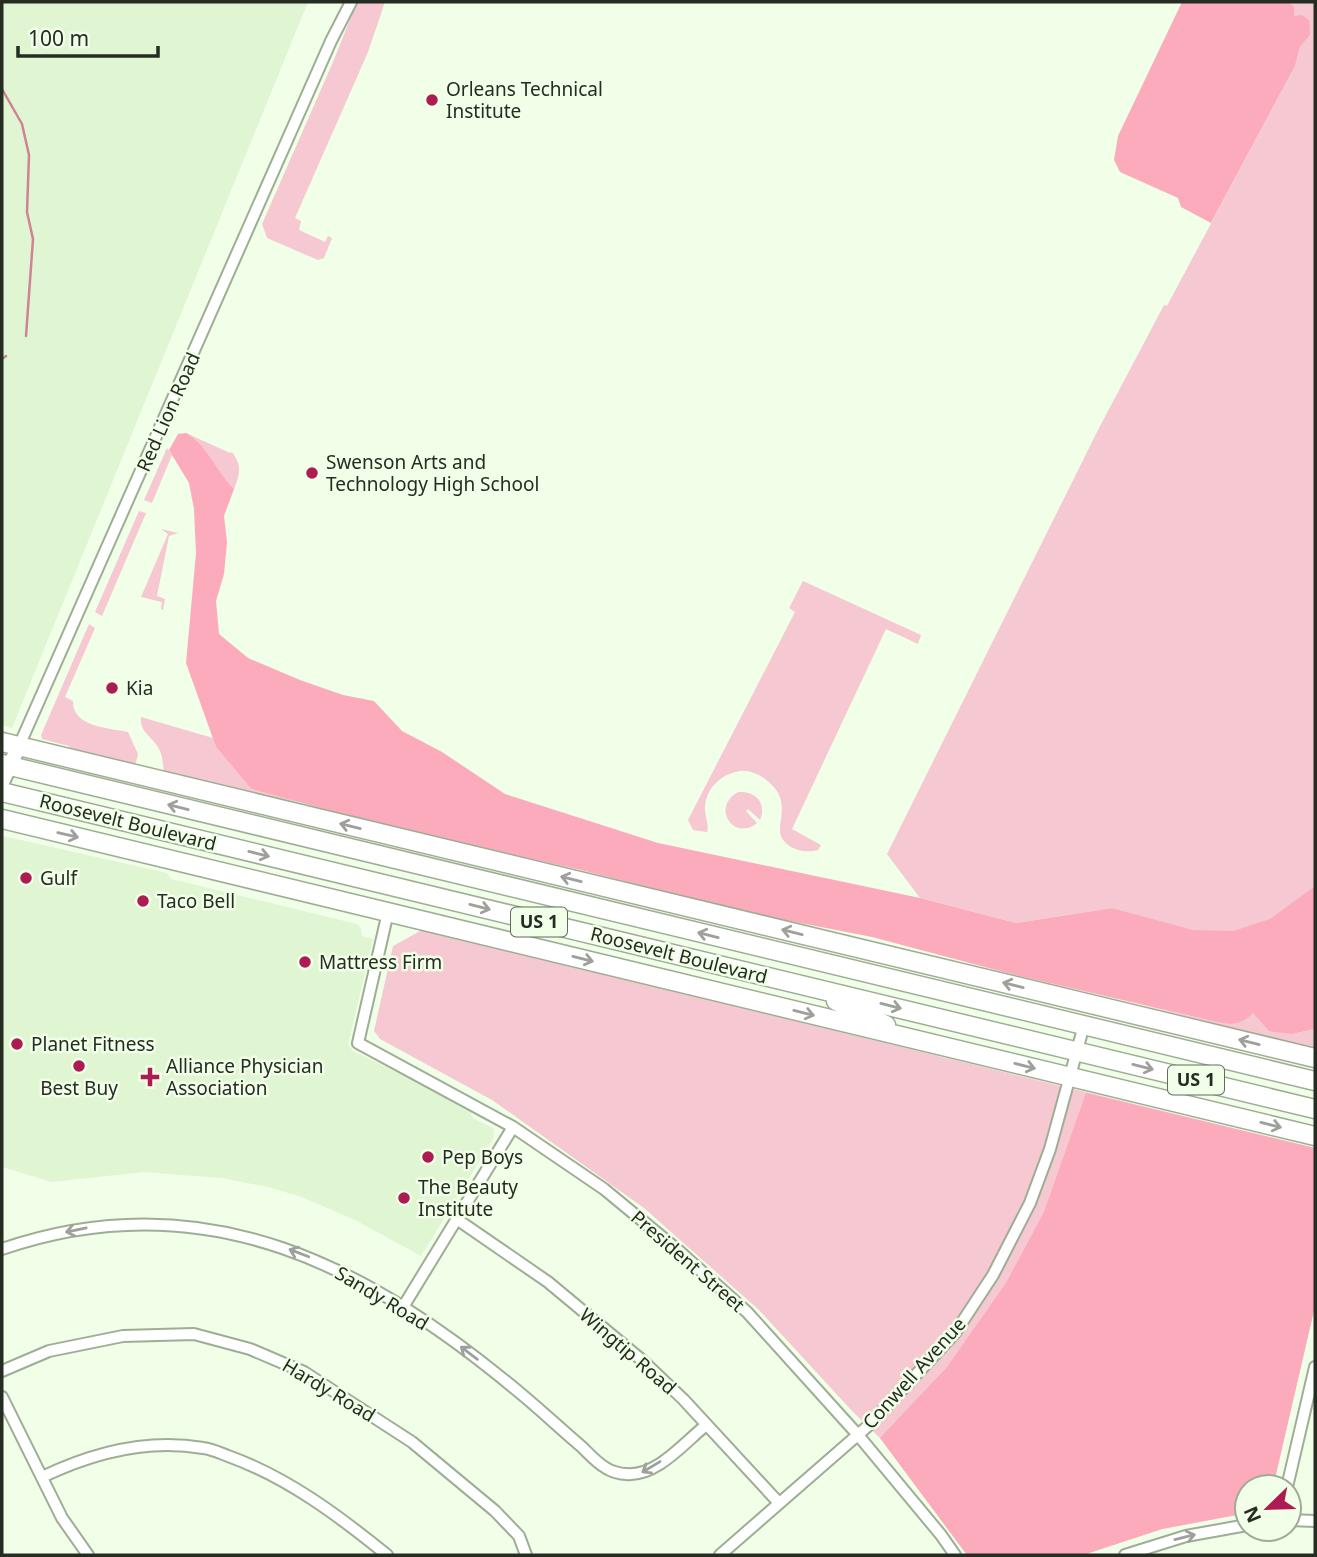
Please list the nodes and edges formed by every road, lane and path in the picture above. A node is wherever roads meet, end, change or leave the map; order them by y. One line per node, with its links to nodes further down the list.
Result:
1 (342, 2): 3 (street, Red Lion Road)
2 (351, 2): 3 (street, Red Lion Road)
3 (331, 41): 4 (street, Red Lion Road)
4 (10, 744): 5 (main road, Red Lion Road); 7 (highway, US 1)
5 (4, 771): 9 (highway, Roosevelt Boulevard / US 1, one-way to 5)
6 (2, 792): 13 (highway, Roosevelt Boulevard / US 1, one-way to 13)
7 (268, 806): 9 (highway); 11 (highway, US 1, one-way to 7)
8 (2, 819): 10 (highway, Roosevelt Boulevard / US 1, one-way to 10)
9 (358, 850): 12 (highway, Roosevelt Boulevard / US 1)
10 (388, 912): 15 (highway, Roosevelt Boulevard / US 1, one-way to 15); 21 (street, President Street)
11 (727, 916): 12 (highway); 17 (highway, US 1, one-way to 11)
12 (634, 917): 14 (highway, Roosevelt Boulevard / US 1, one-way to 12)
13 (804, 985): 15 (highway); 16 (highway, Roosevelt Boulevard / US 1, one-way to 16)
14 (1084, 1025): 16 (street, Conwell Avenue); 19 (highway, Roosevelt Boulevard / US 1)
15 (915, 1040): 18 (highway, Roosevelt Boulevard / US 1, one-way to 18)
16 (1077, 1051): 18 (street, Conwell Avenue); 20 (highway, Roosevelt Boulevard / US 1, one-way to 20)
17 (1315, 1058)
18 (1070, 1077): 22 (highway, Roosevelt Boulevard / US 1, one-way to 22); 30 (street, Conwell Avenue)
19 (1315, 1081)
20 (1315, 1108)
21 (513, 1127): 23 (street); 30 (street, President Street)
22 (1315, 1136)
23 (458, 1220): 25 (street); 29 (street, Wingtip Road)
24 (2, 1249): 25 (street, Sandy Road, one-way to 24)
25 (403, 1307): 29 (street, Sandy Road, one-way to 25)
26 (1315, 1367): 31 (street)
27 (2, 1371): 37 (street, Hardy Road)
28 (2, 1397): 32 (street)
29 (705, 1426): 33 (street, Wingtip Road)
30 (858, 1435): 33 (street, Conwell Avenue); 39 (street, President Street)
31 (1290, 1473)
32 (42, 1477): 35 (street); 36 (street)
33 (779, 1503): 38 (street, Conwell Avenue)
34 (1233, 1528): 40 (street, one-way to 34)
35 (88, 1555)
36 (387, 1555)
37 (526, 1555)
38 (720, 1555)
39 (955, 1555)
40 (1125, 1555)

